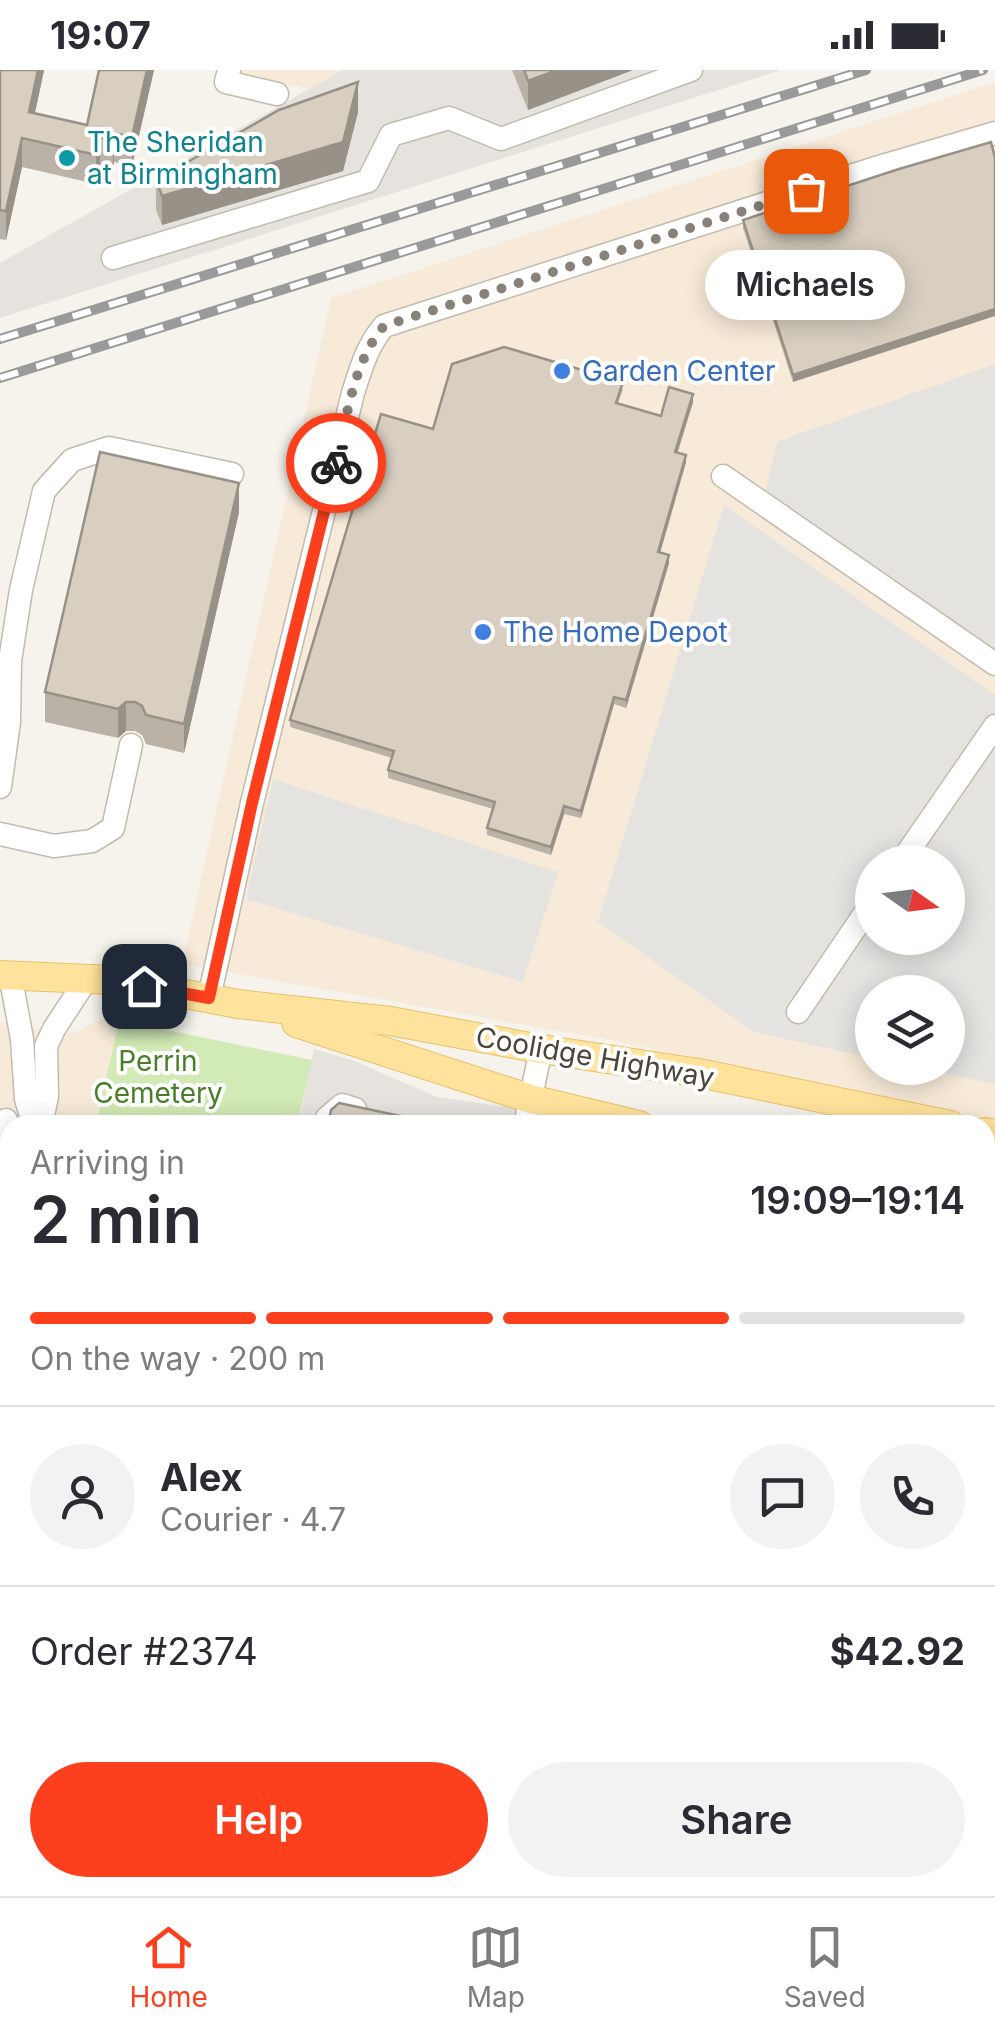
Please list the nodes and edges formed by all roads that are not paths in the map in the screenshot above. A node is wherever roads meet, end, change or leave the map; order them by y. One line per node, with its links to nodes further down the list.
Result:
1 (229, 70): 3 (street)
2 (692, 70): 5 (street)
3 (277, 94)
4 (995, 133): 18 (street)
5 (113, 258)
6 (232, 474): 9 (street)
7 (722, 476): 8 (street)
8 (995, 664)
9 (5, 676): 12 (street)
10 (995, 726): 14 (street)
11 (131, 745): 13 (street)
12 (0, 787)
13 (0, 834)
14 (912, 845)
15 (855, 928): 20 (street)
16 (5, 974): 17 (main road, Coolidge Highway); 23 (street)
17 (88, 977): 18 (main road, Coolidge Highway); 24 (street)
18 (209, 998): 19 (main road, Coolidge Highway)
19 (238, 1004): 21 (main road, Coolidge Highway); 22 (main road, Coolidge Highway)
20 (798, 1012)
21 (542, 1048): 22 (street); 28 (main road, Coolidge Highway)
22 (528, 1112): 27 (main road, Coolidge Highway)
23 (33, 1115)
24 (41, 1115)
25 (330, 1115): 26 (street)
26 (379, 1115)
27 (554, 1115)
28 (902, 1115)

